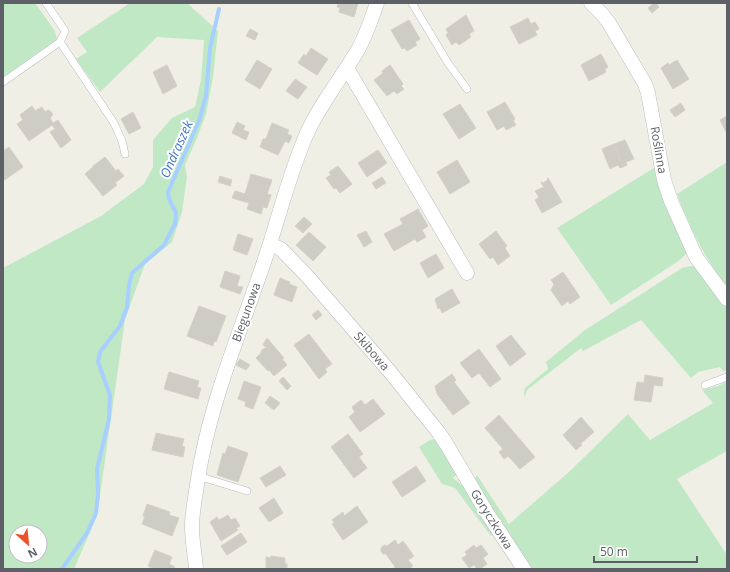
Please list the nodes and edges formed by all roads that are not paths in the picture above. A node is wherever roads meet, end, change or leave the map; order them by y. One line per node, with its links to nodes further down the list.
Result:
1 (46, 3): 5 (lane)
2 (377, 3): 6 (street, Biegunowa)
3 (412, 3): 8 (lane)
4 (591, 3): 12 (street, Roślinna)
5 (60, 42): 7 (lane); 9 (lane)
6 (347, 68): 10 (street, Biegunowa); 11 (street)
7 (3, 82)
8 (467, 89)
9 (125, 154)
10 (270, 244): 15 (street, Skibowa); 16 (street, Biegunowa)
11 (467, 273)
12 (727, 299)
13 (727, 377): 14 (lane)
14 (705, 385)
15 (461, 469): 19 (street, Goryczkowa)
16 (198, 476): 17 (lane); 18 (street, Biegunowa)
17 (247, 491)
18 (196, 569)
19 (524, 569)

